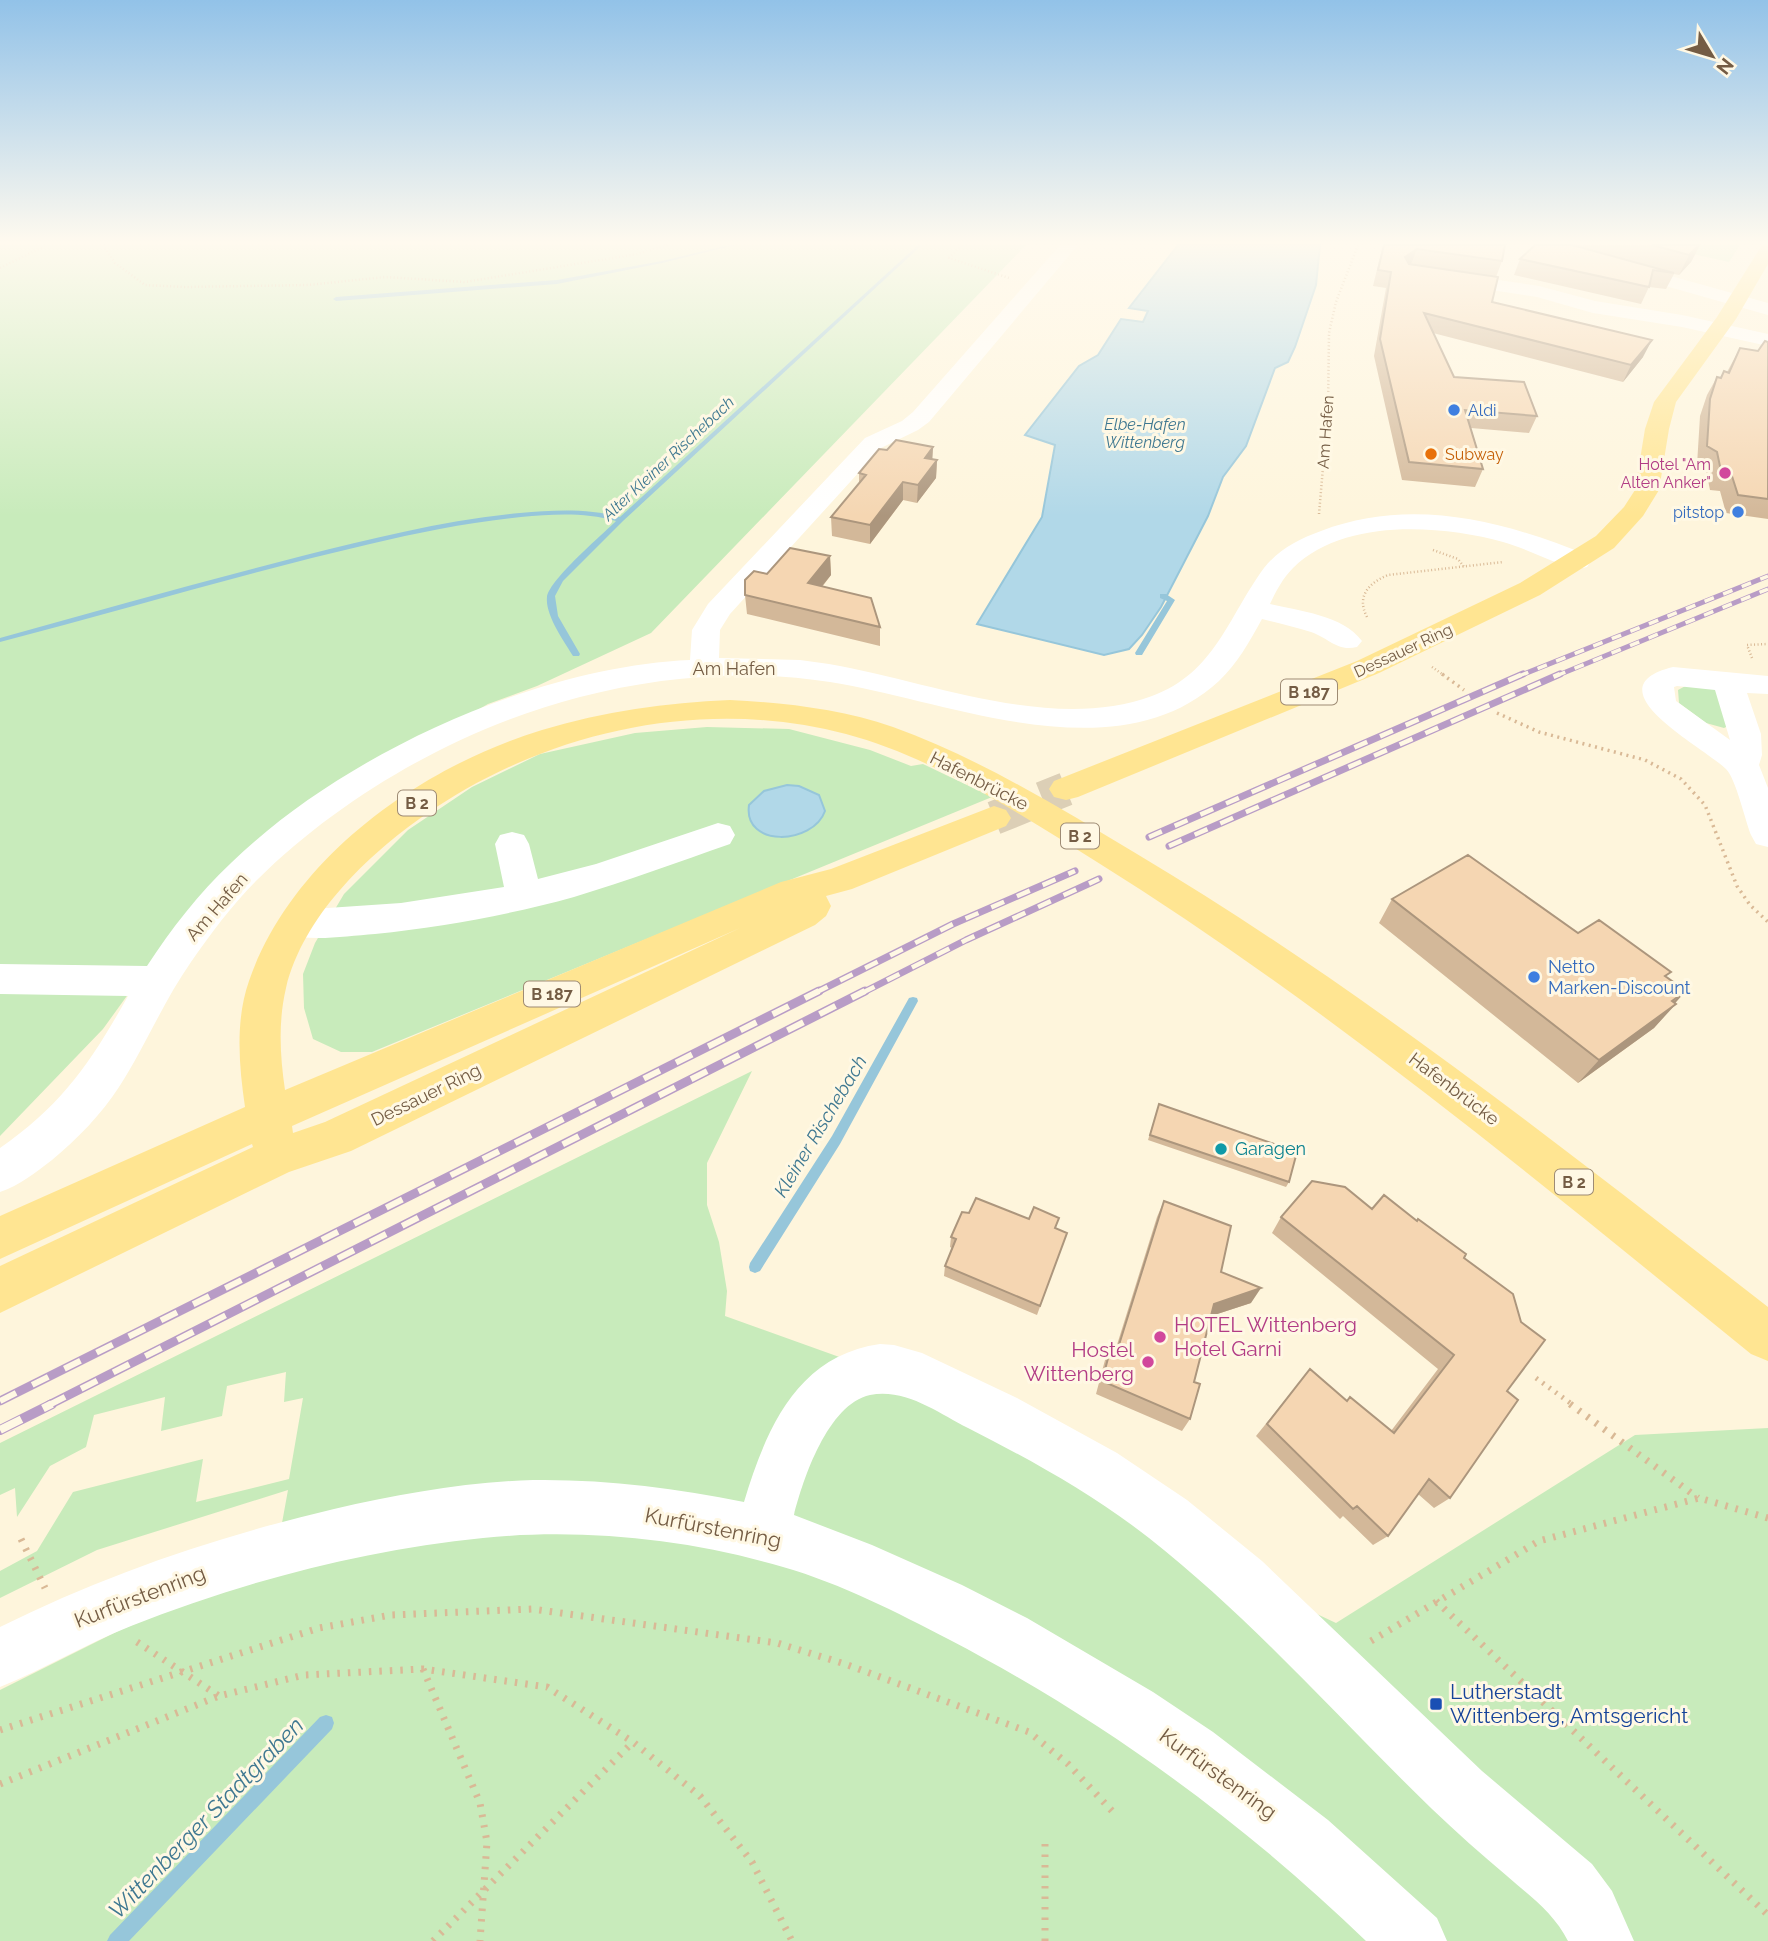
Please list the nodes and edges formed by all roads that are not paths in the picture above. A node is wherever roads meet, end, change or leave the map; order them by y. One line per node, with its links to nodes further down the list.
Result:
1 (991, 336): 8 (street)
2 (1714, 336): 5 (main road, B 187)
3 (1746, 336): 4 (street)
4 (1768, 341)
5 (1578, 561): 6 (street, Am Hafen); 12 (main road, Dessauer Ring / B 187)
6 (1254, 608): 7 (street); 8 (street, Am Hafen)
7 (1347, 641)
8 (704, 666): 20 (street, Am Hafen)
9 (1727, 682): 10 (street); 11 (street); 11 (street)
10 (1768, 685)
11 (1743, 765): 15 (street)
12 (1066, 789)
13 (994, 818): 21 (main road, B 187)
14 (718, 835): 17 (street)
15 (1768, 835)
16 (512, 844): 17 (street)
17 (524, 895): 18 (street)
18 (298, 924): 21 (main road, Hafenbrücke / B 2); 25 (main road, Hafenbrücke / B 2)
19 (0, 979): 20 (street)
20 (157, 981): 22 (street, Am Hafen)
21 (272, 1137): 23 (main road); 24 (main road)
22 (0, 1172)
23 (0, 1238)
24 (0, 1290)
25 (1761, 1327)
26 (762, 1534): 27 (street, Kurfürstenring); 28 (street, Kurfürstenring); 29 (street)
27 (0, 1658)
28 (1414, 1941)
29 (1601, 1941)

